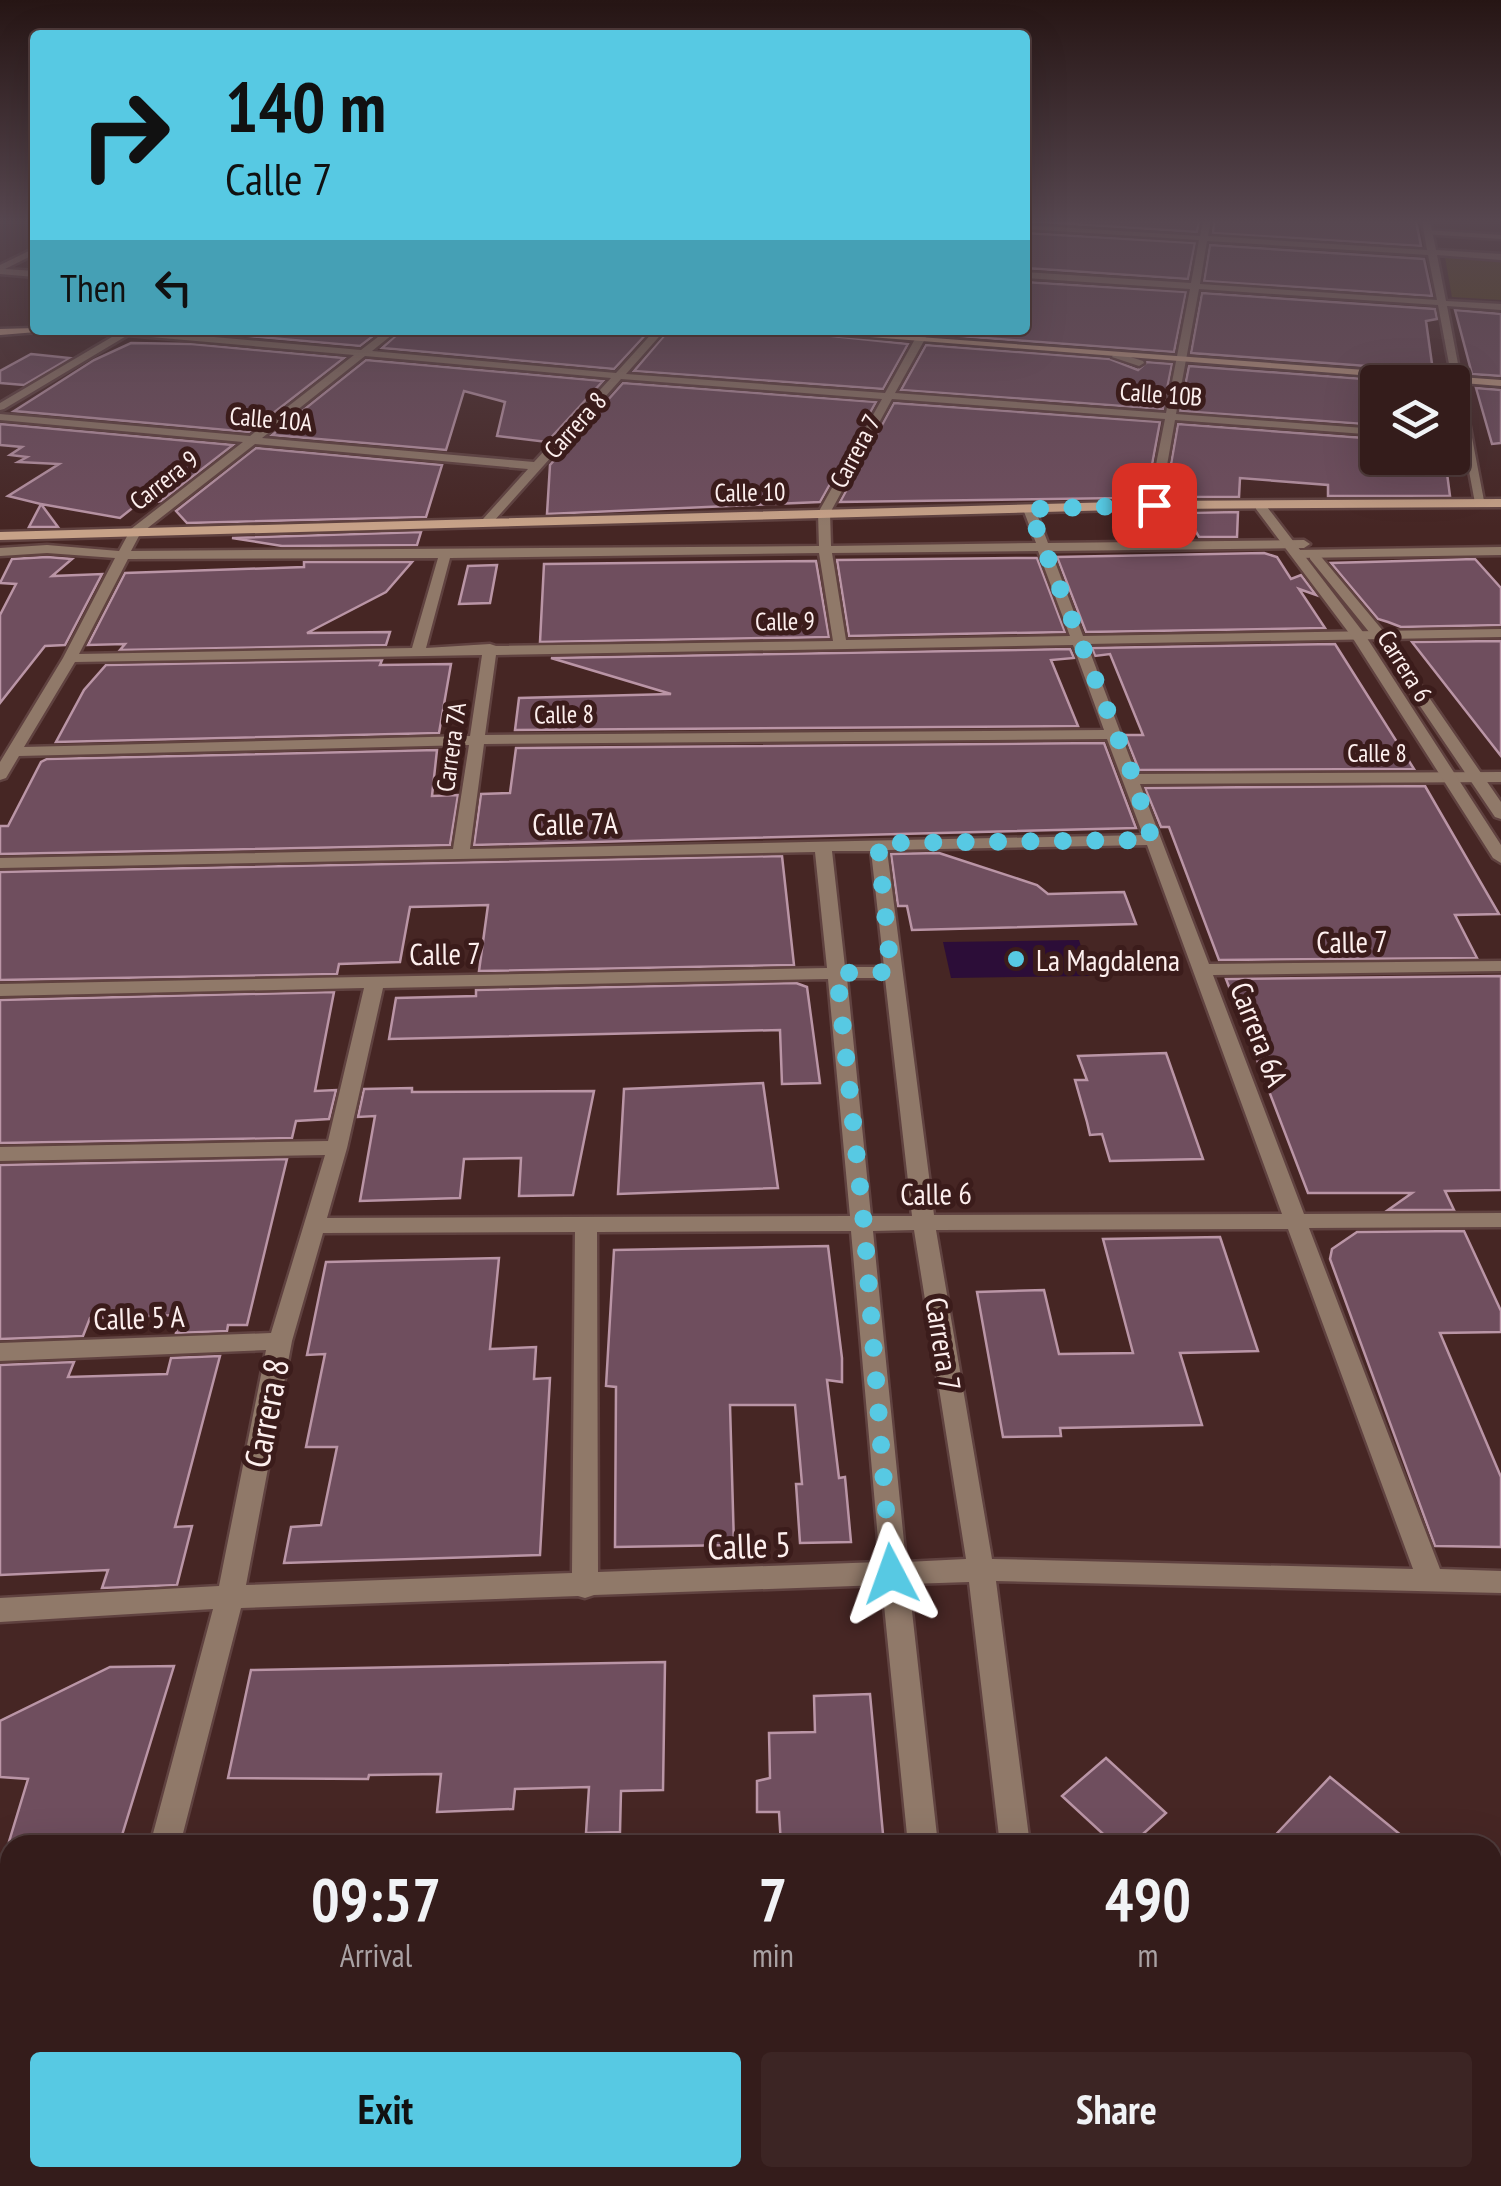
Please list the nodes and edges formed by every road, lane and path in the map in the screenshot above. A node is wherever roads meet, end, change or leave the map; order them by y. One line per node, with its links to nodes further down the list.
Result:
1 (1184, 323): 12 (street)
2 (1444, 323): 15 (street)
3 (30, 331): 4 (main road)
4 (0, 332)
5 (122, 335): 21 (street)
6 (172, 335): 10 (street, Calle 10B)
7 (387, 335): 10 (street, Carrera 9)
8 (655, 335): 17 (street, Carrera 8)
9 (922, 335): 11 (main road); 20 (street, Carrera 7)
10 (364, 353): 17 (street, Calle 10B); 25 (street, Carrera 9)
11 (1116, 355): 12 (main road); 14 (street)
12 (1176, 359): 13 (street); 16 (main road); 23 (street)
13 (1159, 362)
14 (1139, 363)
15 (1452, 365)
16 (1360, 372)
17 (618, 376): 20 (street, Calle 10B); 26 (street, Carrera 8)
18 (1470, 380): 19 (main road)
19 (1501, 382)
20 (886, 395): 23 (street, Calle 10B); 34 (street, Carrera 7)
21 (0, 408)
22 (0, 417): 25 (street, Calle 10A)
23 (1168, 418): 24 (street, Calle 10B); 30 (street)
24 (1360, 431)
25 (251, 440): 26 (street, Calle 10A); 36 (street, Carrera 9)
26 (538, 466): 35 (street, Carrera 8)
27 (1470, 470): 28 (street)
28 (1481, 503): 29 (main road, Calle 10); 32 (main road, Calle 10)
29 (1501, 504)
30 (1154, 505): 31 (main road, Calle 10); 33 (main road, Calle 10)
31 (1260, 506): 32 (main road, Calle 10); 39 (street, Carrera 6)
32 (1278, 506): 39 (street, Carrera 6)
33 (1029, 509): 34 (main road, Calle 10); 38 (street, Carrera 6A)
34 (824, 512): 35 (main road, Calle 10); 40 (street, Carrera 7)
35 (489, 519): 36 (main road, Calle 10)
36 (135, 532): 37 (main road, Calle 10); 44 (street, Carrera 9)
37 (0, 536)
38 (1044, 549): 39 (street, Calle 10); 40 (street, Calle 10); 48 (street, Carrera 6A)
39 (1301, 549): 41 (street, Calle 10); 46 (street, Carrera 6); 47 (street, Carrera 6)
40 (825, 551): 43 (street, Calle 10); 49 (street, Carrera 7)
41 (1501, 551)
42 (0, 552): 44 (street, Calle 10)
43 (445, 554): 44 (street, Calle 10); 51 (street)
44 (122, 555): 52 (street, Carrera 9)
45 (1501, 633): 47 (street, Calle 9)
46 (1358, 635): 47 (street, Calle 9); 48 (street, Calle 9); 58 (street, Carrera 6)
47 (1380, 635): 59 (street, Carrera 6)
48 (1078, 639): 49 (street, Calle 9); 53 (street, Carrera 6A)
49 (840, 642): 50 (street, Calle 9)
50 (490, 648): 51 (street, Calle 9); 54 (street, Carrera 7A)
51 (418, 650): 52 (street, Calle 9)
52 (70, 658): 55 (street, Carrera 9)
53 (1114, 734): 54 (street, Calle 8); 60 (street, Carrera 6A)
54 (477, 740): 55 (street, Calle 8); 65 (street, Carrera 7A)
55 (15, 752): 56 (street, Carrera 9)
56 (0, 775)
57 (1501, 777): 59 (street, Calle 8)
58 (1449, 778): 59 (street, Calle 8); 60 (street, Calle 8); 66 (street, Carrera 6)
59 (1478, 778): 61 (street, Carrera 6)
60 (1134, 779): 62 (street, Carrera 6A)
61 (1501, 814)
62 (1152, 840): 63 (street, Calle 7A); 69 (street, Carrera 6A)
63 (878, 843): 64 (street, Calle 7A); 70 (street, Carrera 7)
64 (822, 845): 65 (street, Calle 7A); 71 (street)
65 (462, 853): 67 (street, Calle 7A)
66 (1501, 858)
67 (0, 863)
68 (1501, 966): 69 (street, Calle 7)
69 (1204, 970): 76 (street, Carrera 6A)
70 (891, 972): 71 (street, Calle 7); 78 (street, Carrera 7)
71 (837, 973): 72 (street, Calle 7); 79 (street)
72 (375, 982): 73 (street, Calle 7); 74 (street, Carrera 8)
73 (0, 990)
74 (338, 1148): 75 (street); 80 (street, Carrera 8)
75 (0, 1154)
76 (1298, 1220): 77 (street, Calle 6); 78 (street, Calle 6); 86 (street, Carrera 6A)
77 (1501, 1220)
78 (924, 1223): 79 (street, Calle 6); 84 (street, Carrera 7)
79 (864, 1224): 81 (street, Calle 6); 85 (street)
80 (312, 1226): 81 (street, Calle 6); 82 (street, Carrera 8)
81 (586, 1226): 88 (street)
82 (280, 1341): 83 (street, Calle 5 A); 89 (street, Carrera 8)
83 (0, 1352)
84 (981, 1570): 85 (street, Calle 5); 86 (street, Calle 5); 93 (street, Carrera 7)
85 (891, 1574): 88 (street, Calle 5); 92 (street)
86 (1431, 1582): 87 (street, Calle 5)
87 (1501, 1582)
88 (585, 1586): 89 (street, Calle 5)
89 (230, 1596): 90 (street, Calle 5); 91 (street, Carrera 8)
90 (0, 1610)
91 (168, 1835)
92 (923, 1835)
93 (1015, 1835)

